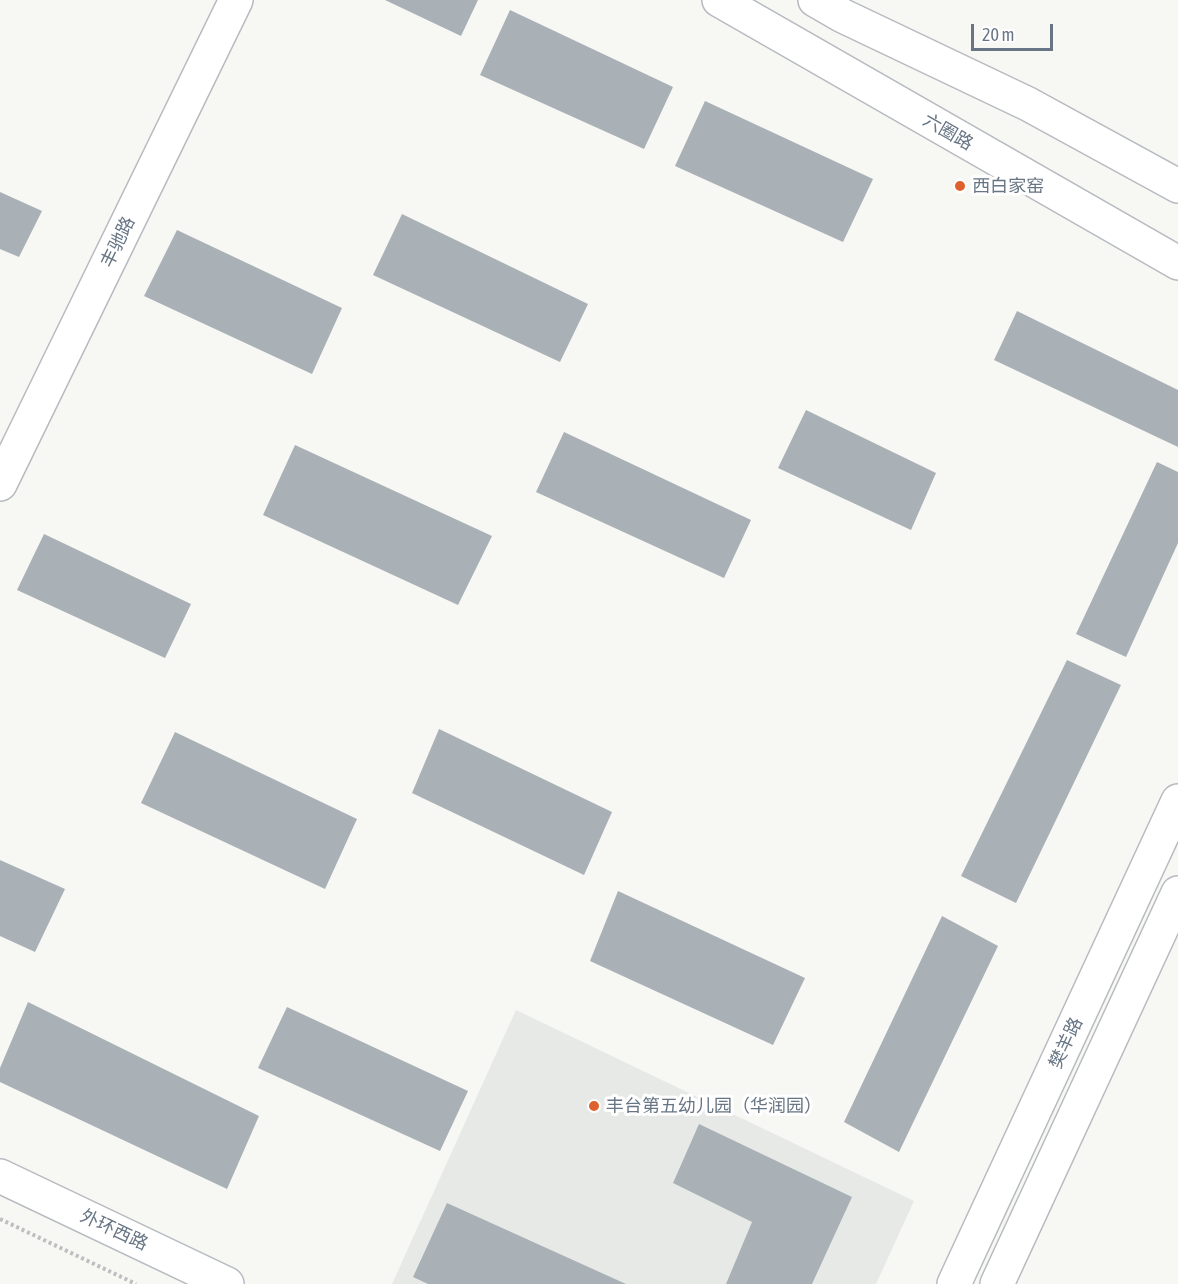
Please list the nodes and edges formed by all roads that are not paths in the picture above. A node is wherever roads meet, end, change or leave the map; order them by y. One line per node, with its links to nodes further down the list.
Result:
1 (236, 0): 6 (main road, 丰驰路)
2 (719, 0): 5 (main road, 六圈路)
3 (815, 0): 4 (main road)
4 (1178, 186)
5 (1178, 263)
6 (0, 484)
7 (1178, 801): 11 (main road, 樊羊路)
8 (1178, 893): 12 (main road)
9 (0, 1176): 10 (main road, 外环西路)
10 (227, 1284)
11 (954, 1284)
12 (998, 1284)

